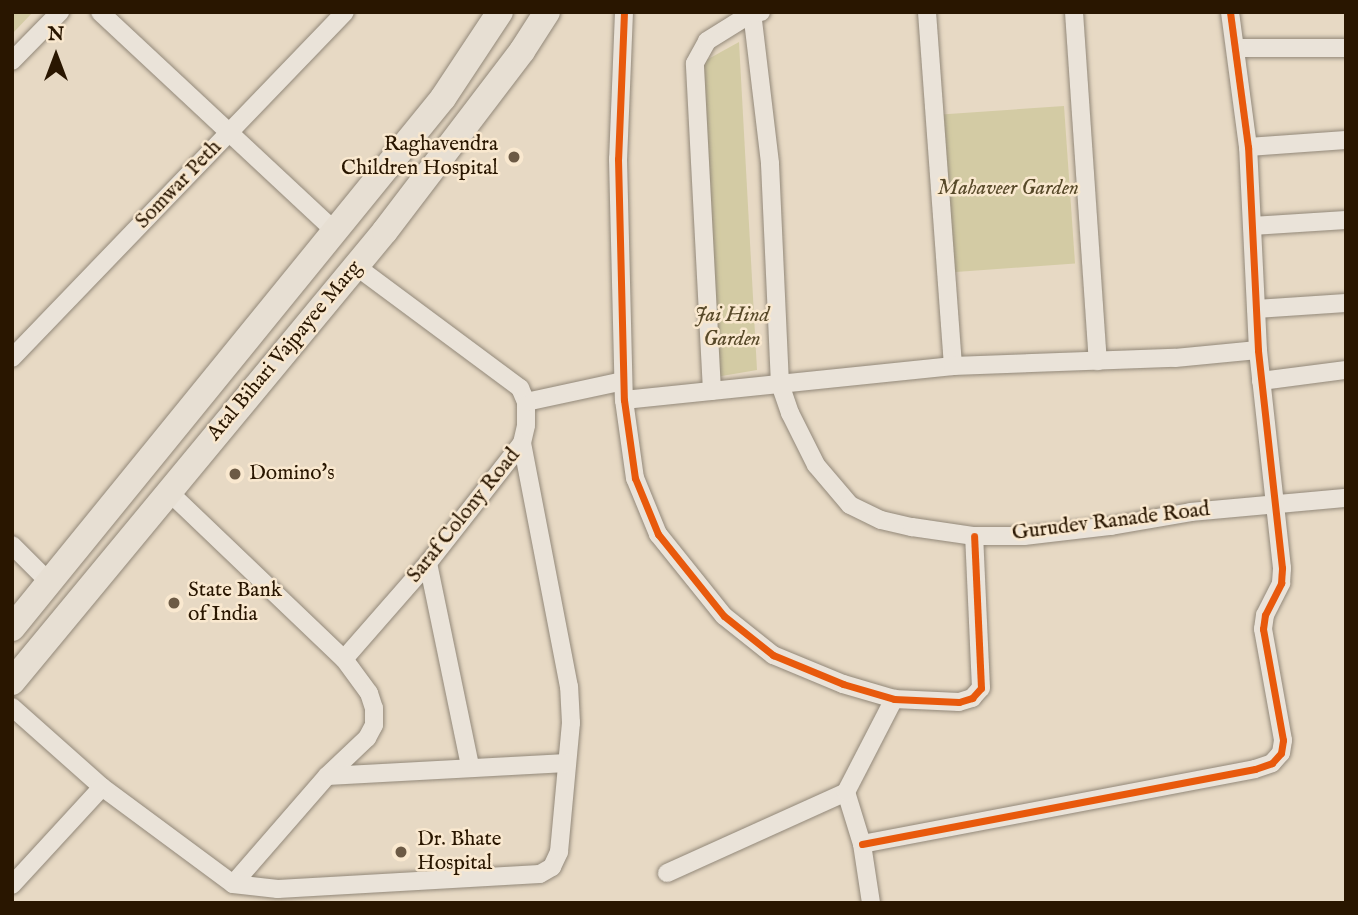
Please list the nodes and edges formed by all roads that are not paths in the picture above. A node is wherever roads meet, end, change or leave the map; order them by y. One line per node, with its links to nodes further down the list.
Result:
1 (60, 12): 13 (street)
2 (100, 12): 14 (street)
3 (345, 12): 14 (street, Somwar Peth)
4 (500, 12): 19 (main road, Atal Bihari Vajpayee Marg)
5 (547, 12): 20 (main road, Atal Bihari Vajpayee Marg)
6 (624, 12): 28 (street)
7 (927, 12): 26 (street)
8 (1074, 12): 25 (street)
9 (1230, 12): 11 (street)
10 (755, 13): 30 (street, Gurudev Ranade Road); 31 (street)
11 (1237, 48): 12 (street); 16 (street)
12 (1346, 48)
13 (12, 61)
14 (229, 132): 19 (street); 24 (street, Somwar Peth)
15 (1346, 140): 16 (street)
16 (1248, 147): 18 (street)
17 (1346, 220): 18 (street)
18 (1252, 226): 22 (street)
19 (335, 230): 41 (main road, Atal Bihari Vajpayee Marg)
20 (356, 266): 33 (street); 35 (main road, Atal Bihari Vajpayee Marg)
21 (1346, 303): 22 (street)
22 (1256, 309): 23 (street)
23 (1258, 350): 25 (street); 29 (street)
24 (12, 358)
25 (1098, 361): 26 (street)
26 (953, 366): 30 (street)
27 (1346, 370): 29 (street)
28 (624, 381): 32 (street); 33 (street)
29 (1261, 381): 37 (street)
30 (780, 384): 31 (street); 38 (street, Gurudev Ranade Road)
31 (712, 391): 32 (street)
32 (624, 400): 45 (street)
33 (526, 402): 34 (street, Saraf Colony Road)
34 (522, 443): 40 (street, Saraf Colony Road); 47 (street)
35 (169, 492): 43 (street); 44 (main road, Atal Bihari Vajpayee Marg)
36 (1346, 498): 37 (street, Gurudev Ranade Road)
37 (1275, 502): 38 (street, Gurudev Ranade Road); 52 (street)
38 (974, 536): 45 (street)
39 (12, 545): 41 (street)
40 (428, 564): 43 (street, Saraf Colony Road); 48 (street)
41 (50, 582): 42 (main road, Atal Bihari Vajpayee Marg)
42 (12, 628)
43 (344, 659): 49 (street)
44 (12, 682)
45 (894, 699): 51 (street)
46 (12, 707): 50 (street)
47 (567, 763): 48 (street); 54 (street)
48 (470, 766): 49 (street)
49 (327, 776): 54 (street)
50 (102, 787): 54 (street); 55 (street)
51 (846, 792): 52 (street); 53 (street)
52 (862, 844): 56 (street)
53 (667, 873)
54 (233, 884)
55 (12, 885)
56 (871, 903)

